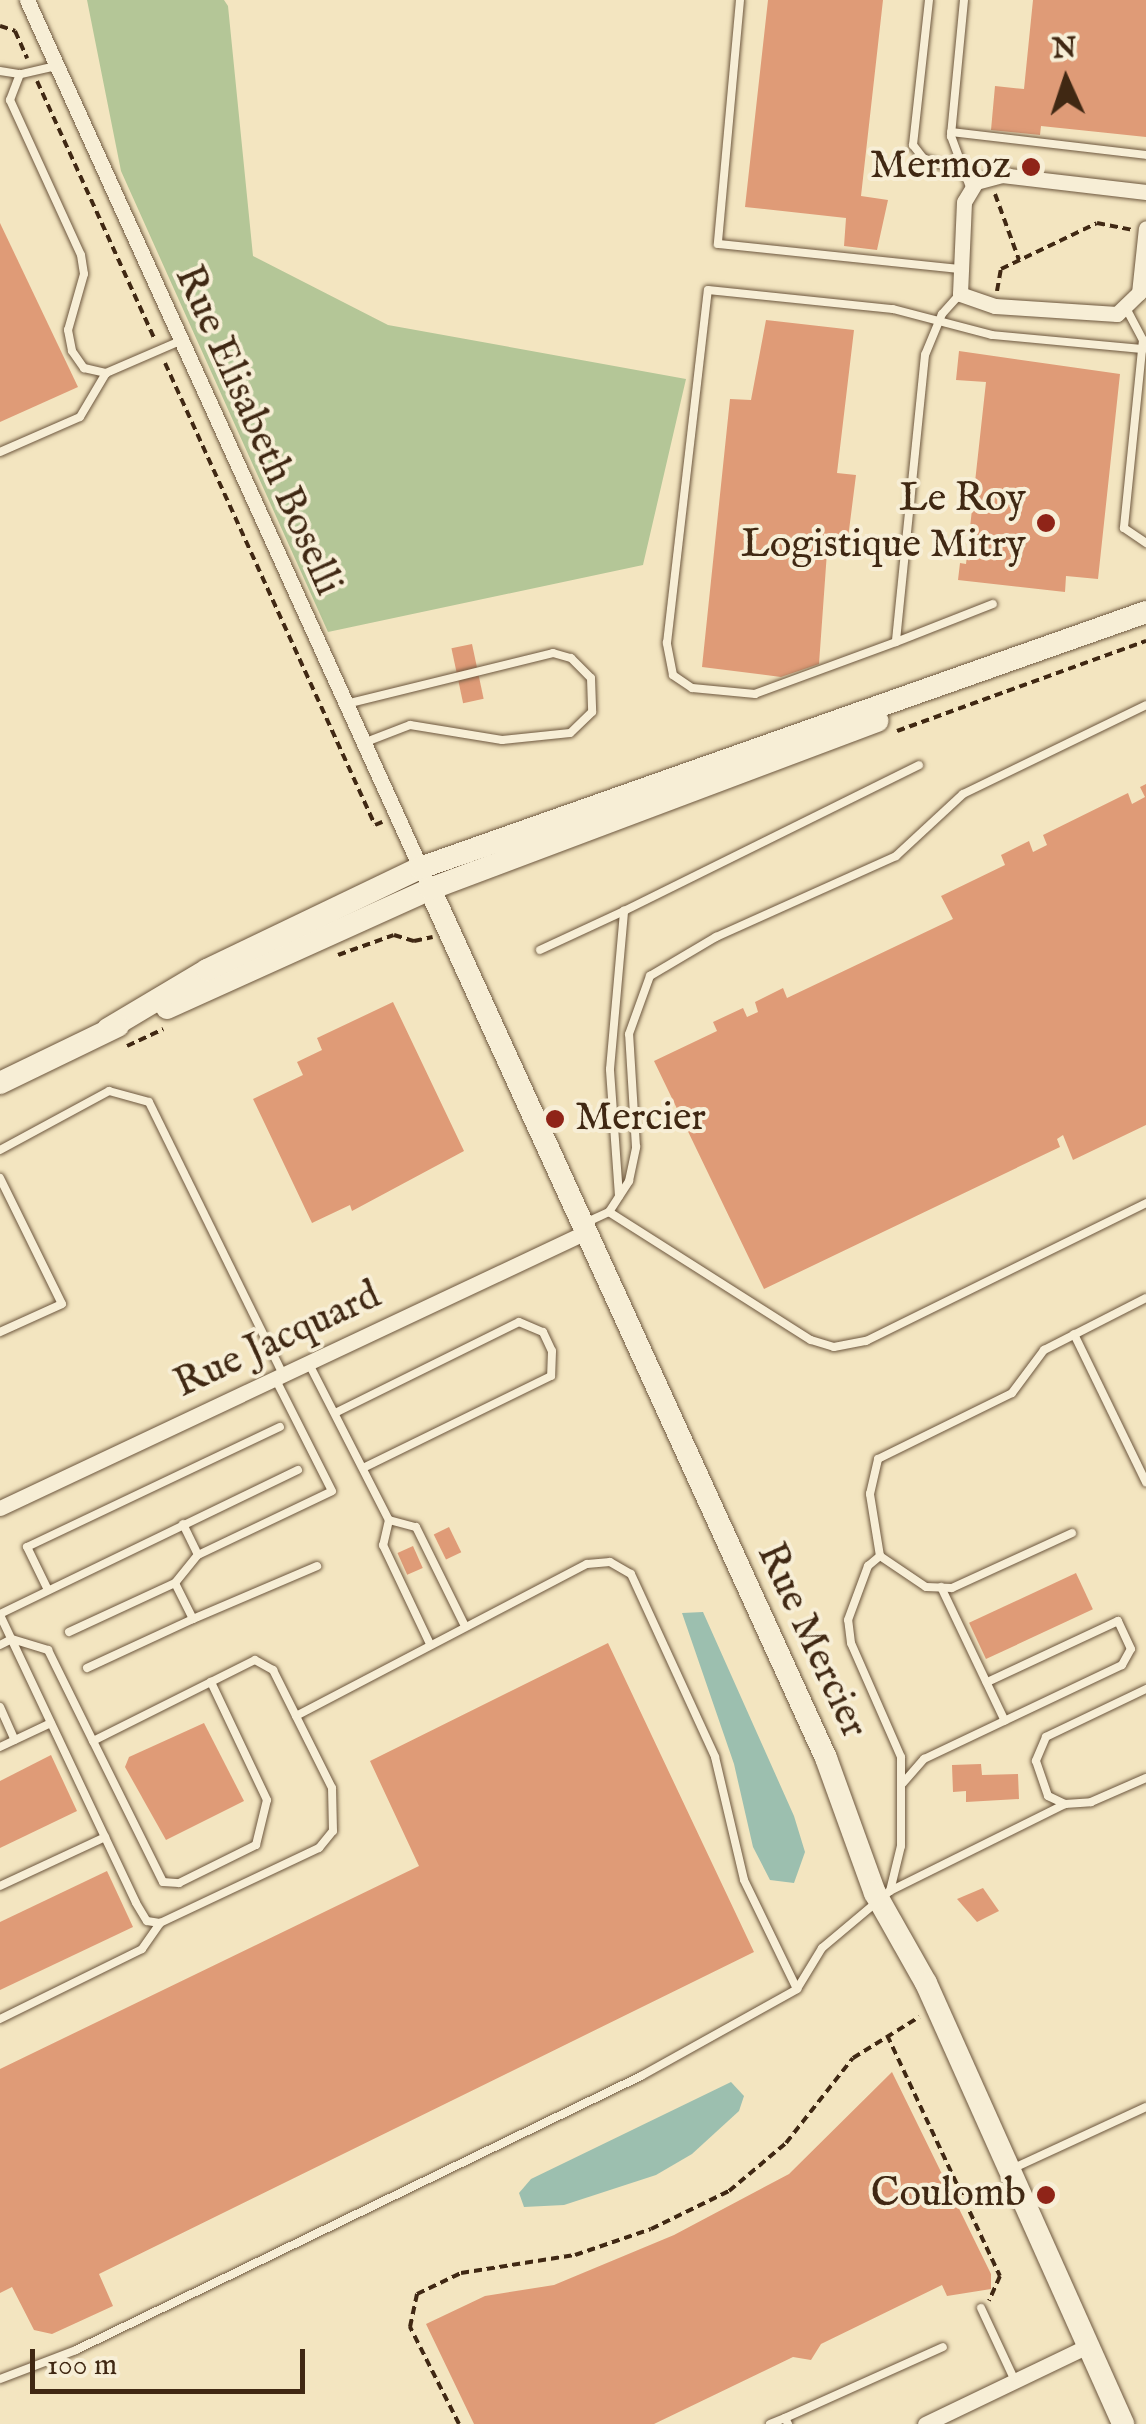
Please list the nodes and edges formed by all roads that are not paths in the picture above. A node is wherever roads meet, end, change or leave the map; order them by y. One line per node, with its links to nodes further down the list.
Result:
1 (26, 0): 5 (street, Rue Elisabeth Boselli)
2 (740, 0): 14 (lane)
3 (929, 0): 11 (lane)
4 (964, 0): 9 (lane)
5 (56, 66): 7 (lane); 18 (street, Rue Elisabeth Boselli)
6 (0, 71): 7 (lane)
7 (20, 74): 8 (lane)
8 (5, 101): 20 (lane)
9 (951, 132): 10 (lane); 11 (lane)
10 (1146, 155)
11 (966, 180): 12 (street); 14 (street)
12 (1146, 192)
13 (1146, 231): 16 (street)
14 (958, 269): 15 (street)
15 (960, 294): 16 (street); 17 (lane)
16 (1127, 310): 19 (lane)
17 (937, 322): 19 (lane); 25 (lane); 25 (lane)
18 (180, 341): 20 (lane); 26 (street, Rue Elisabeth Boselli)
19 (1142, 349): 22 (lane)
20 (106, 373): 21 (lane)
21 (0, 452)
22 (1146, 543)
23 (994, 604): 25 (lane)
24 (1146, 612): 30 (street)
25 (896, 642)
26 (345, 704): 28 (street, Rue Elisabeth Boselli); 28 (lane)
27 (1146, 705): 36 (lane)
28 (363, 744): 30 (street, Rue Elisabeth Boselli)
29 (919, 765): 31 (lane)
30 (426, 878): 33 (street); 39 (street, Rue Mercier)
31 (624, 911): 32 (lane); 36 (lane)
32 (540, 950)
33 (0, 1084)
34 (0, 1150): 44 (lane)
35 (0, 1178): 41 (lane)
36 (620, 1196): 38 (lane)
37 (1146, 1202): 38 (lane)
38 (609, 1212): 39 (lane)
39 (582, 1228): 43 (street, Rue Jacquard); 83 (street, Rue Mercier)
40 (1146, 1298): 42 (lane)
41 (0, 1332)
42 (1074, 1334): 49 (lane); 55 (lane)
43 (308, 1363): 44 (street, Rue Jacquard); 45 (lane)
44 (279, 1376): 50 (street, Rue Jacquard); 54 (lane)
45 (335, 1413): 47 (lane); 47 (lane)
46 (280, 1427): 59 (lane)
47 (363, 1468): 51 (lane)
48 (298, 1470): 52 (lane)
49 (1146, 1482)
50 (0, 1508)
51 (389, 1520): 62 (lane); 65 (lane)
52 (183, 1524): 54 (lane); 59 (lane)
53 (1072, 1533): 58 (lane)
54 (198, 1555): 57 (lane)
55 (880, 1556): 58 (lane); 79 (lane)
56 (317, 1566): 61 (lane)
57 (175, 1583): 61 (lane); 63 (lane)
58 (941, 1587): 69 (lane)
59 (48, 1590): 60 (lane)
60 (0, 1614): 64 (lane)
61 (193, 1619): 67 (lane)
62 (465, 1626): 65 (lane); 85 (lane)
63 (69, 1632)
64 (12, 1640): 66 (lane); 74 (lane); 76 (lane)
65 (430, 1644): 72 (lane)
66 (0, 1645)
67 (88, 1668)
68 (211, 1682): 72 (lane); 76 (lane); 76 (lane)
69 (987, 1682): 73 (lane); 73 (lane)
70 (1146, 1688): 80 (lane)
71 (0, 1707): 75 (lane)
72 (296, 1716): 84 (lane)
73 (1005, 1721): 79 (lane)
74 (51, 1723): 75 (lane); 81 (lane)
75 (15, 1740): 77 (lane)
76 (93, 1741)
77 (0, 1747)
78 (1146, 1778): 80 (lane)
79 (904, 1783): 83 (lane)
80 (1064, 1804): 83 (lane)
81 (104, 1837): 82 (lane); 84 (lane)
82 (0, 1886)
83 (884, 1897): 85 (lane); 88 (street, Rue Mercier)
84 (160, 1924): 86 (lane)
85 (796, 1989): 92 (lane)
86 (0, 2019)
87 (1146, 2106): 88 (lane)
88 (1010, 2170): 91 (street, Rue Mercier)
89 (981, 2308): 93 (lane)
90 (943, 2346): 94 (lane)
91 (1086, 2347): 93 (street); 97 (street, Rue Mercier)
92 (0, 2379)
93 (1015, 2381): 96 (street)
94 (787, 2421): 95 (lane)
95 (770, 2424)
96 (925, 2424)
97 (1123, 2424)

